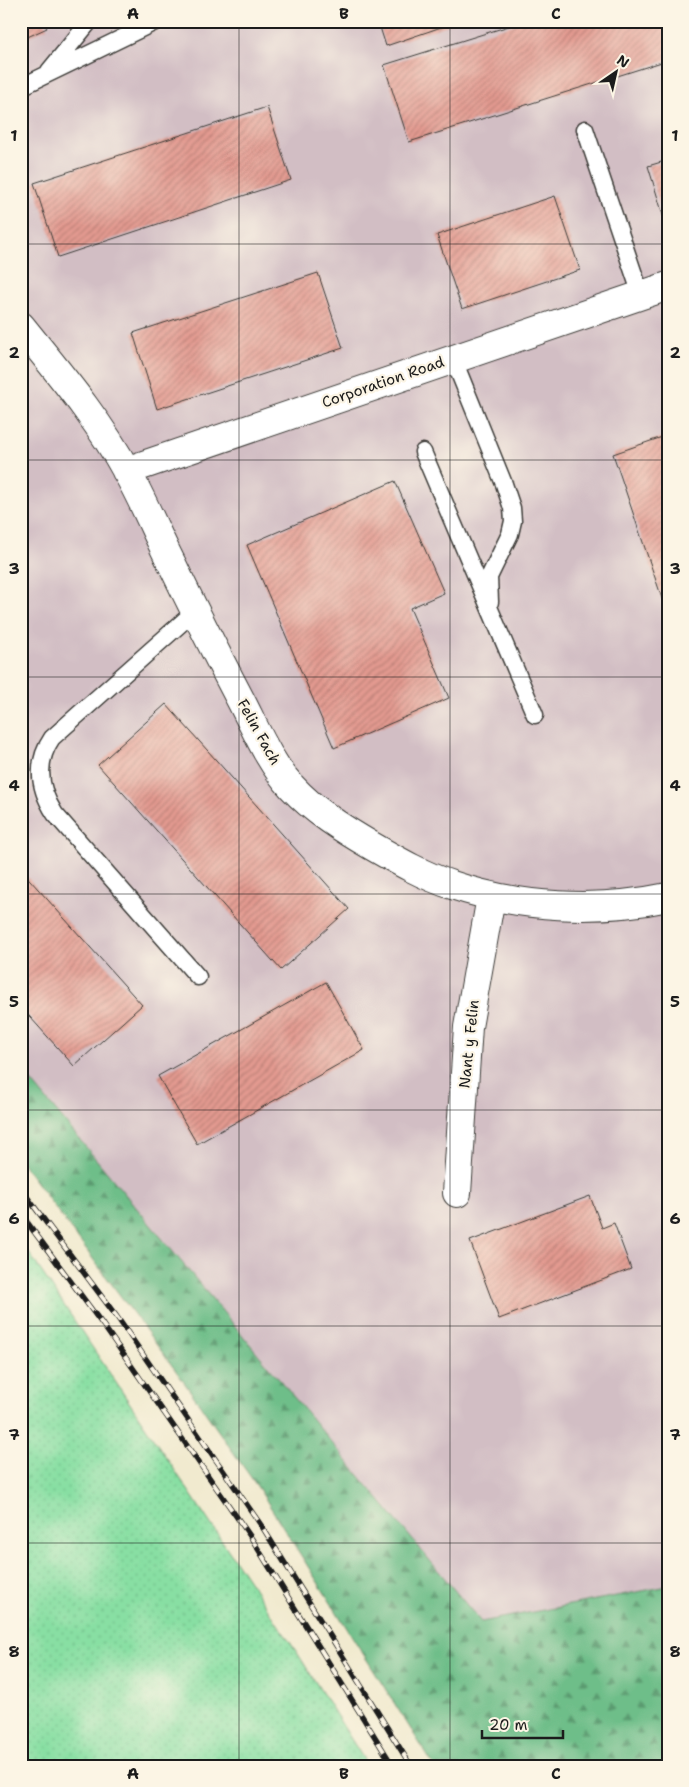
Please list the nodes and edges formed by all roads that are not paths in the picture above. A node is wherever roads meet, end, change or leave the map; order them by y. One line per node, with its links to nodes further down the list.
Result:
1 (90, 21): 3 (lane)
2 (157, 21): 3 (lane)
3 (46, 75): 4 (lane)
4 (21, 87)
5 (585, 129): 7 (lane)
6 (668, 286): 7 (street, Corporation Road)
7 (641, 295): 9 (street, Corporation Road)
8 (21, 326): 11 (street, Felin Fach)
9 (453, 358): 11 (street, Corporation Road); 13 (lane)
10 (423, 452): 13 (lane)
11 (126, 471): 12 (street, Felin Fach)
12 (195, 612): 15 (street, Felin Fach); 17 (lane)
13 (491, 612): 14 (lane)
14 (535, 715)
15 (491, 896): 16 (street, Felin Fach); 18 (street, Nant y Felin)
16 (668, 897)
17 (198, 976)
18 (457, 1193)

